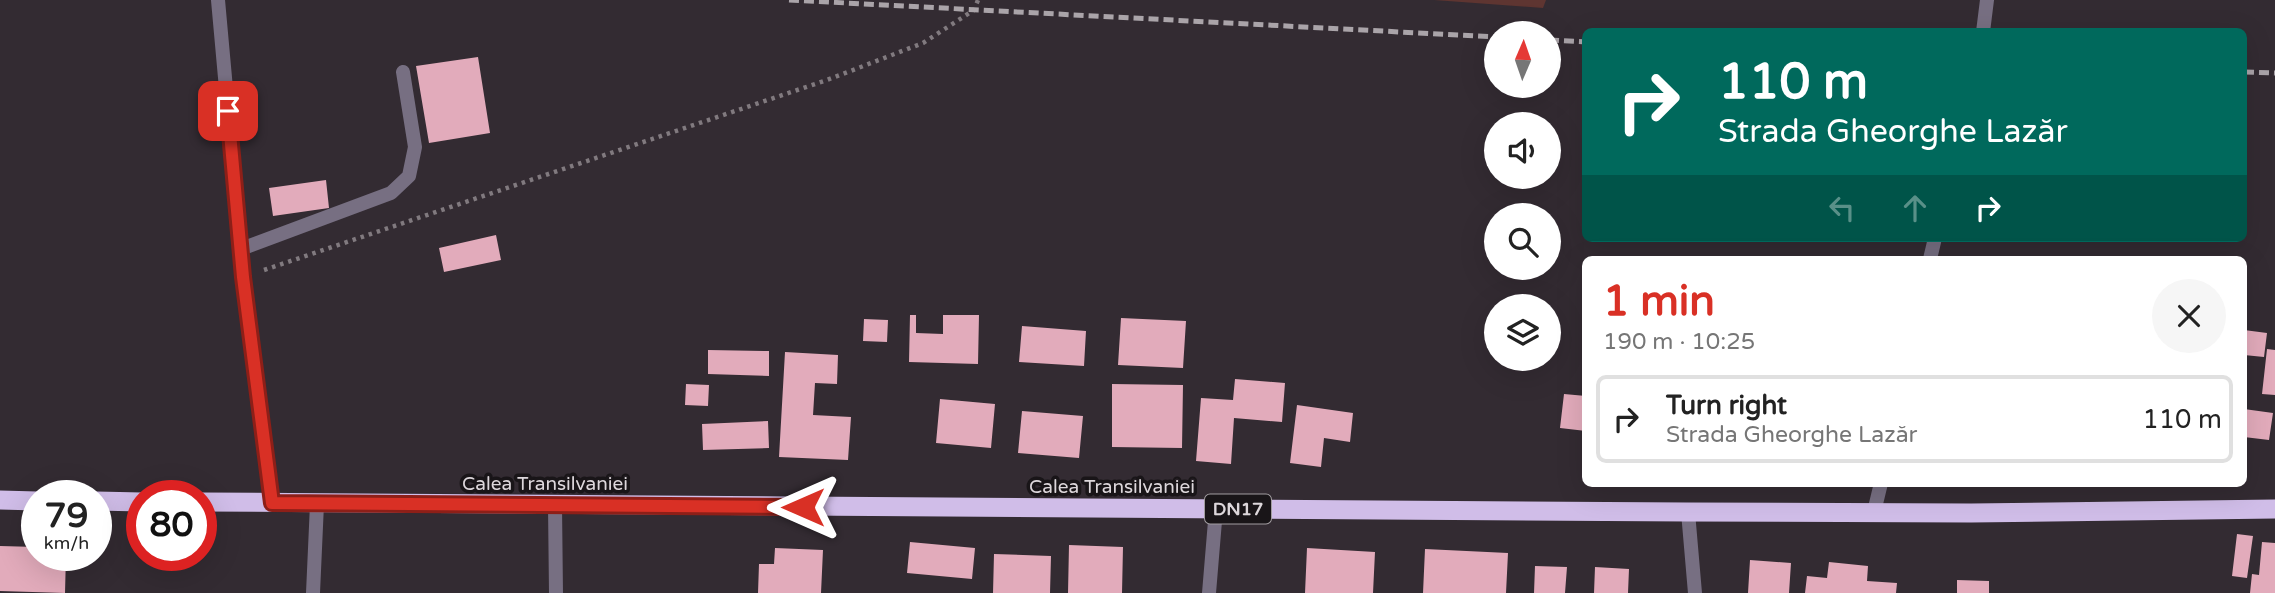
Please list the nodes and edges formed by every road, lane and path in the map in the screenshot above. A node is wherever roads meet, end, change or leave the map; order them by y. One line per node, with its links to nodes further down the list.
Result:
1 (218, 0): 6 (street)
2 (978, 0): 7 (path)
3 (1987, 0): 4 (street)
4 (1984, 28)
5 (403, 72): 6 (street)
6 (241, 250): 7 (street)
7 (243, 277): 12 (street)
8 (1880, 487): 18 (street)
9 (0, 500): 10 (highway)
10 (21, 501)
11 (217, 502): 12 (highway, Calea Transilvaniei / DN17)
12 (272, 503): 13 (highway, Calea Transilvaniei / DN17)
13 (317, 503): 14 (highway, Calea Transilvaniei / DN17); 19 (street)
14 (555, 505): 15 (highway, Calea Transilvaniei / DN17); 20 (street)
15 (1216, 509): 17 (highway, Calea Transilvaniei / DN17); 21 (street)
16 (2275, 509): 18 (highway, Calea Transilvaniei / DN17)
17 (1688, 512): 18 (highway, Calea Transilvaniei / DN17); 22 (street)
18 (1874, 512)
19 (313, 593)
20 (556, 593)
21 (1209, 593)
22 (1695, 593)

